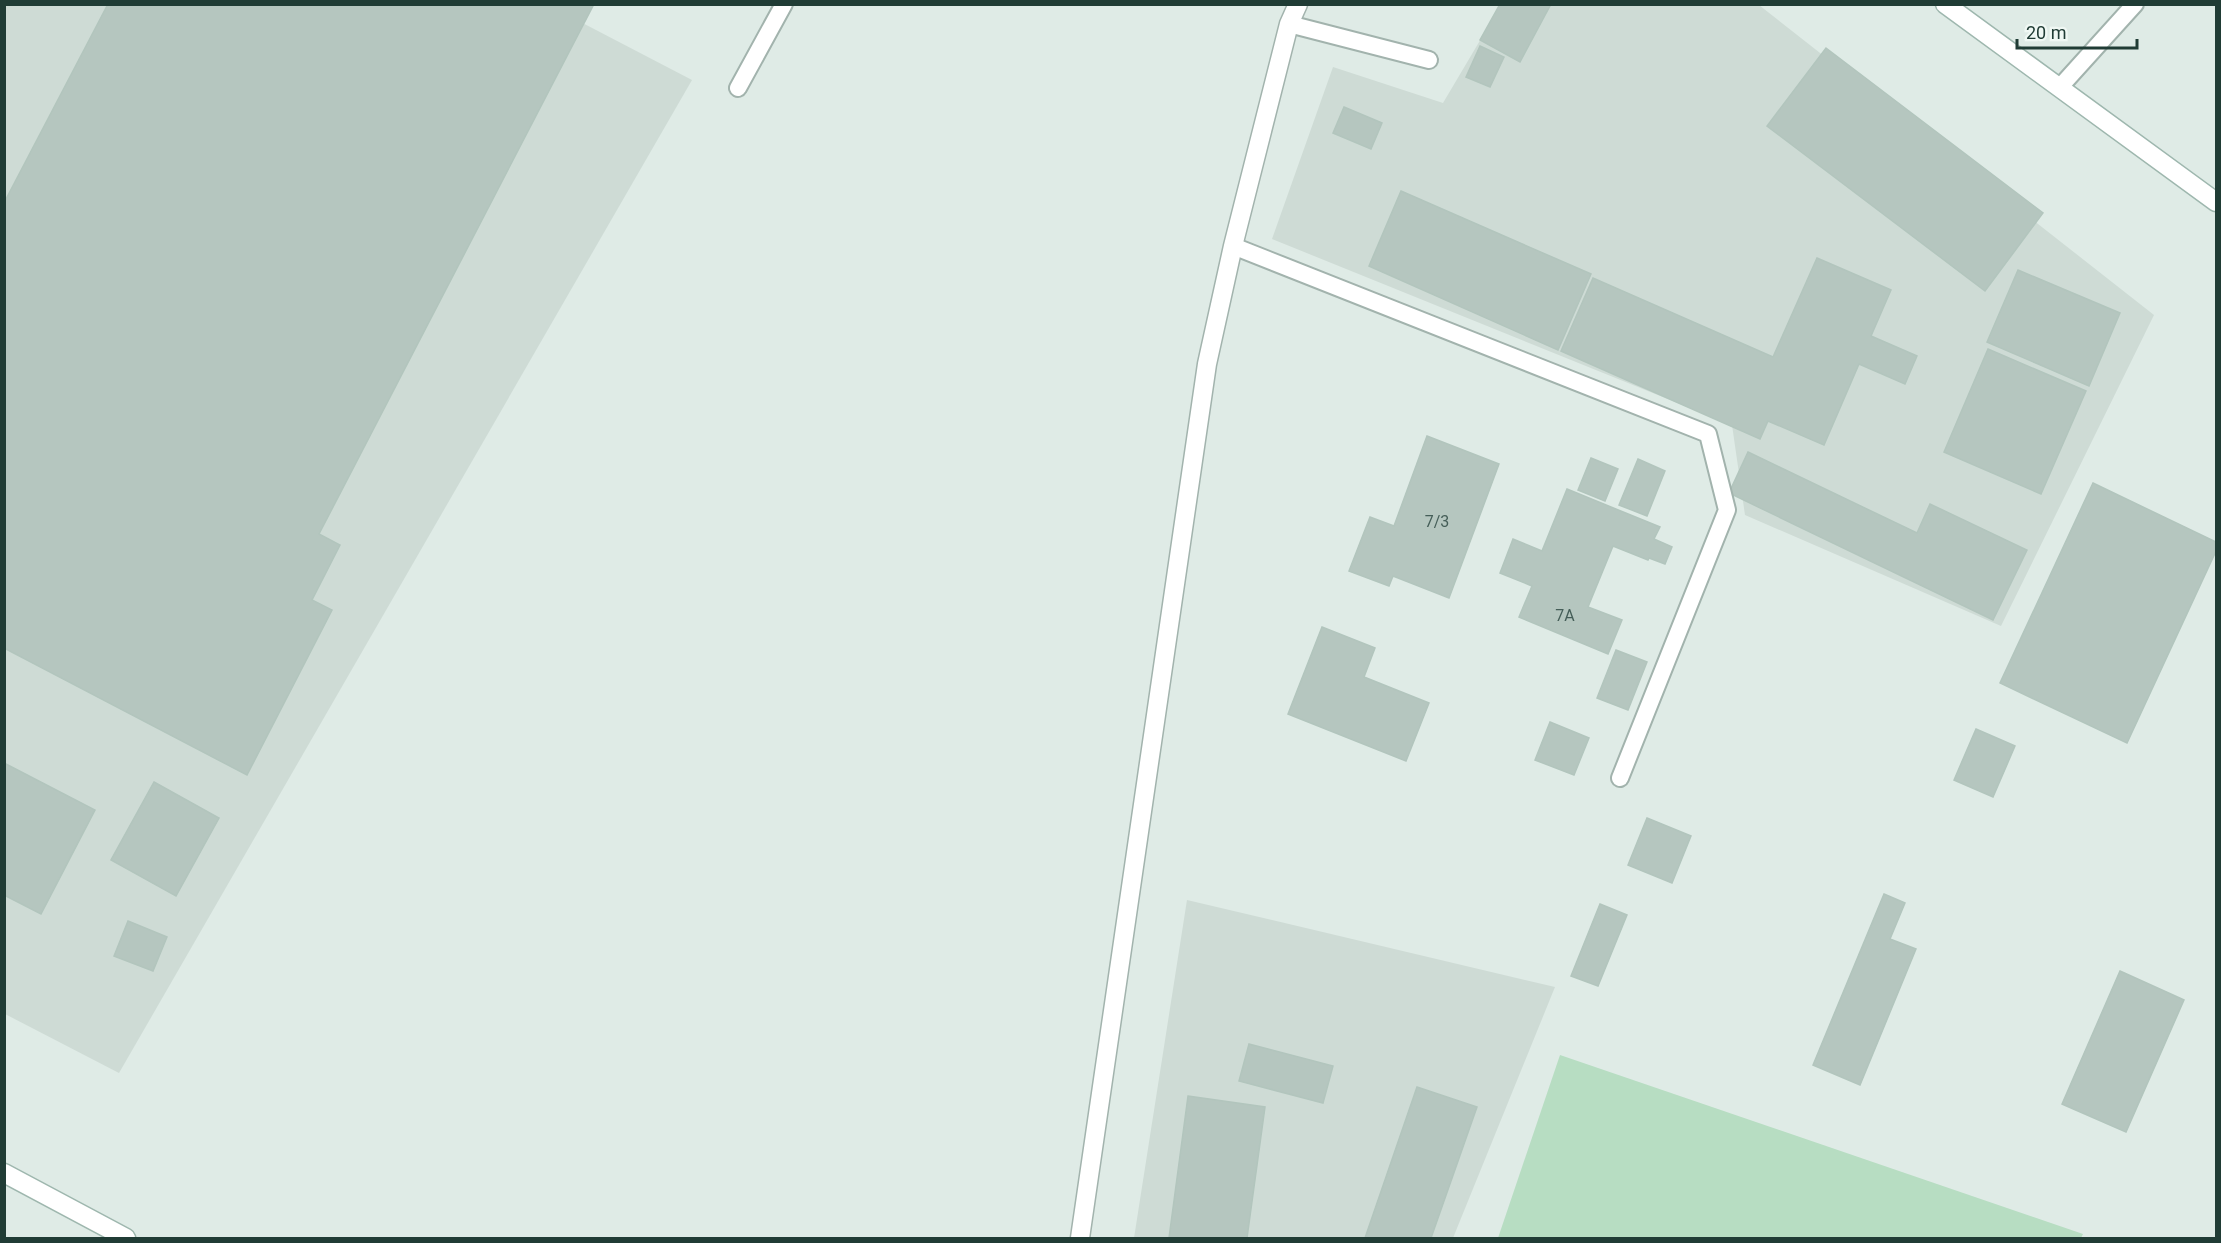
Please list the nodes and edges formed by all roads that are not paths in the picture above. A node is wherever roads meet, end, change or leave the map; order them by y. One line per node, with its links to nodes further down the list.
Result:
1 (784, 4): 8 (lane)
2 (1298, 4): 5 (street)
3 (1945, 4): 7 (street)
4 (2135, 4): 7 (lane)
5 (1289, 24): 6 (lane); 10 (street)
6 (1429, 60)
7 (2060, 87): 9 (street)
8 (738, 88)
9 (2217, 202)
10 (1233, 246): 11 (lane); 14 (street)
11 (1620, 778)
12 (4, 1173): 13 (street)
13 (126, 1239)
14 (1080, 1239)

